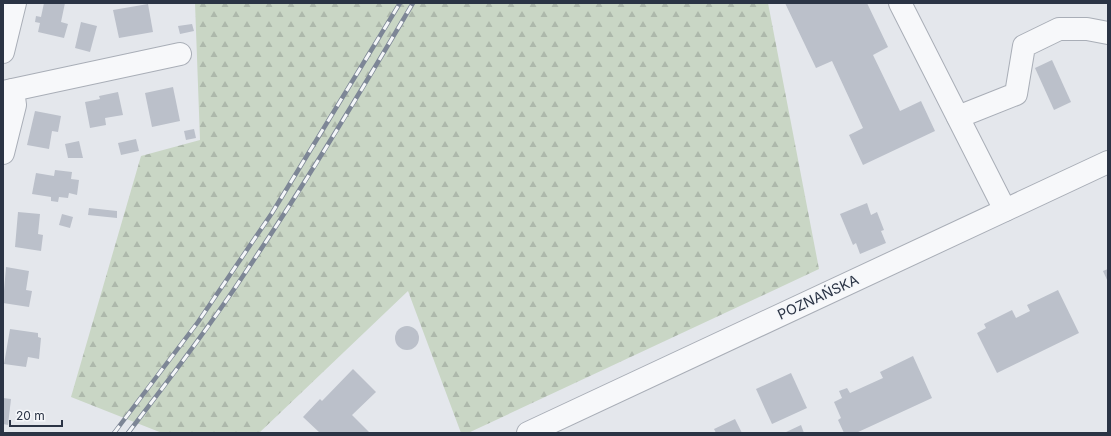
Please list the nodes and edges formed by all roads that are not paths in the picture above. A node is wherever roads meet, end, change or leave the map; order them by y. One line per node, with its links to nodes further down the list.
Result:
1 (15, 3): 4 (street)
2 (900, 3): 7 (street)
3 (1108, 33): 7 (street)
4 (3, 52)
5 (180, 54): 6 (street)
6 (8, 91): 8 (street)
7 (958, 118): 10 (street)
8 (3, 153)
9 (1108, 162): 10 (street, POZNAŃSKA)
10 (1005, 210): 11 (street, POZNAŃSKA)
11 (528, 433)

